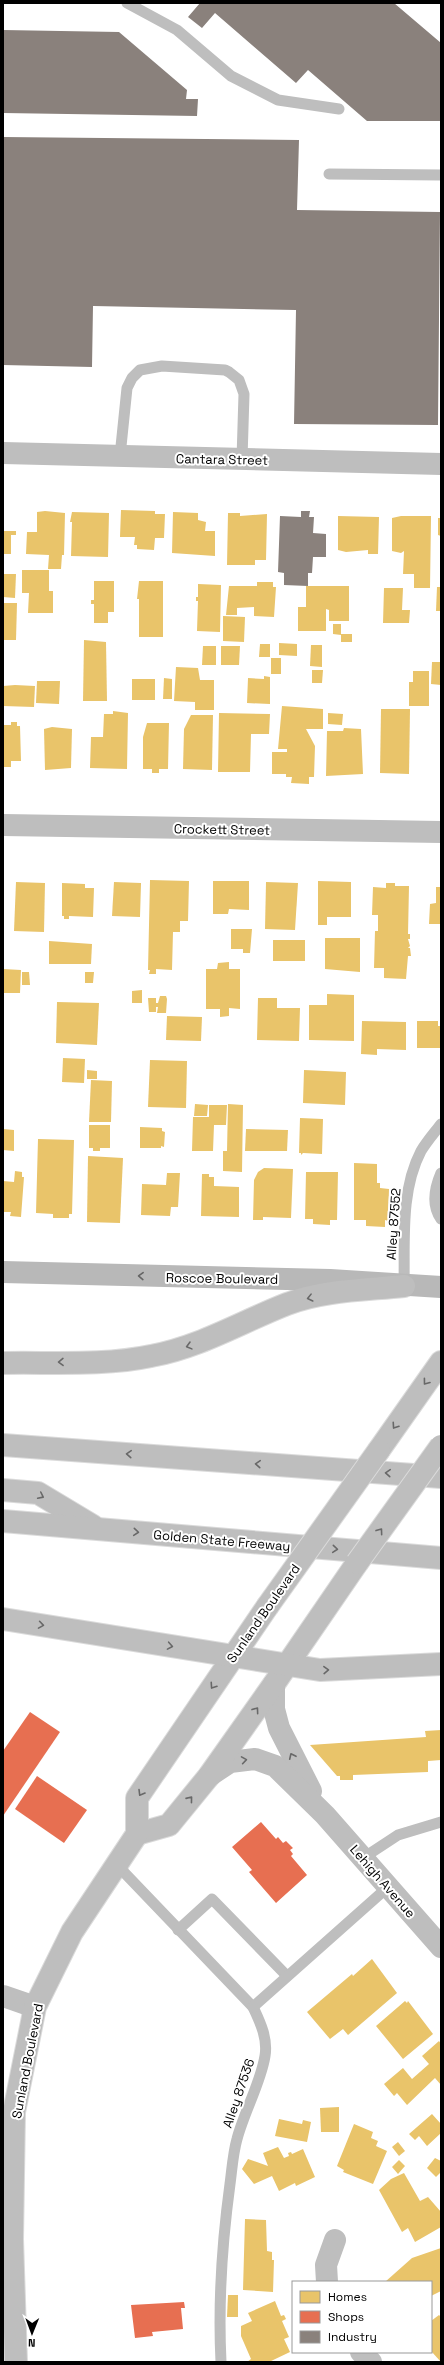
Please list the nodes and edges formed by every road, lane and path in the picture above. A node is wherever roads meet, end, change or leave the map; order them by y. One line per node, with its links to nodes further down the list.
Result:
1 (127, 3): 2 (lane)
2 (339, 109)
3 (329, 174): 4 (lane)
4 (441, 175)
5 (3, 454): 6 (main road, Cantara Street)
6 (120, 456): 7 (main road, Cantara Street); 7 (lane)
7 (242, 459): 8 (main road, Cantara Street)
8 (441, 464)
9 (3, 825): 10 (main road, Crockett Street)
10 (441, 832)
11 (441, 1124): 15 (lane, Alley 87552)
12 (441, 1173): 13 (lane)
13 (441, 1219)
14 (3, 1272): 15 (main road, Roscoe Boulevard, one-way to 14)
15 (404, 1286): 16 (main road, Roscoe Boulevard); 18 (main road, one-way to 18)
16 (441, 1287)
17 (441, 1362): 27 (main road, Sunland Boulevard, one-way to 27, bridge)
18 (3, 1363)
19 (3, 1445): 21 (main road, one-way to 19)
20 (441, 1446): 28 (main road, one-way to 20, bridge)
21 (441, 1477)
22 (3, 1490): 24 (main road, one-way to 24)
23 (3, 1521): 24 (main road, Golden State Freeway)
24 (97, 1529): 25 (main road, Golden State Freeway, one-way to 25)
25 (441, 1558)
26 (3, 1619): 27 (main road, one-way to 27)
27 (232, 1657): 28 (main road); 34 (main road, Sunland Boulevard, one-way to 34)
28 (288, 1664): 29 (main road, one-way to 29); 30 (main road)
29 (441, 1664)
30 (274, 1684): 31 (main road, one-way to 30); 32 (main road, Lehigh Avenue, one-way to 30)
31 (208, 1776): 32 (main road, Lehigh Avenue, one-way to 32); 34 (main road, one-way to 31)
32 (325, 1815): 35 (main road, Lehigh Avenue)
33 (441, 1822): 35 (lane)
34 (137, 1834): 36 (main road, Sunland Boulevard)
35 (363, 1858): 37 (main road, Lehigh Avenue)
36 (117, 1865): 38 (lane, Alley 87536); 42 (main road, Sunland Boulevard)
37 (388, 1887): 39 (main road, Lehigh Avenue); 40 (lane)
38 (178, 1930): 40 (lane); 43 (lane, Alley 87536)
39 (441, 1947)
40 (288, 1976): 43 (lane)
41 (3, 1996): 42 (main road)
42 (35, 2007): 48 (main road, Sunland Boulevard)
43 (253, 2007): 49 (lane, Alley 87536)
44 (335, 2240): 45 (main road)
45 (327, 2281)
46 (3, 2306): 48 (main road)
47 (362, 2353): 50 (main road)
48 (15, 2354)
49 (221, 2362)
50 (371, 2362)

